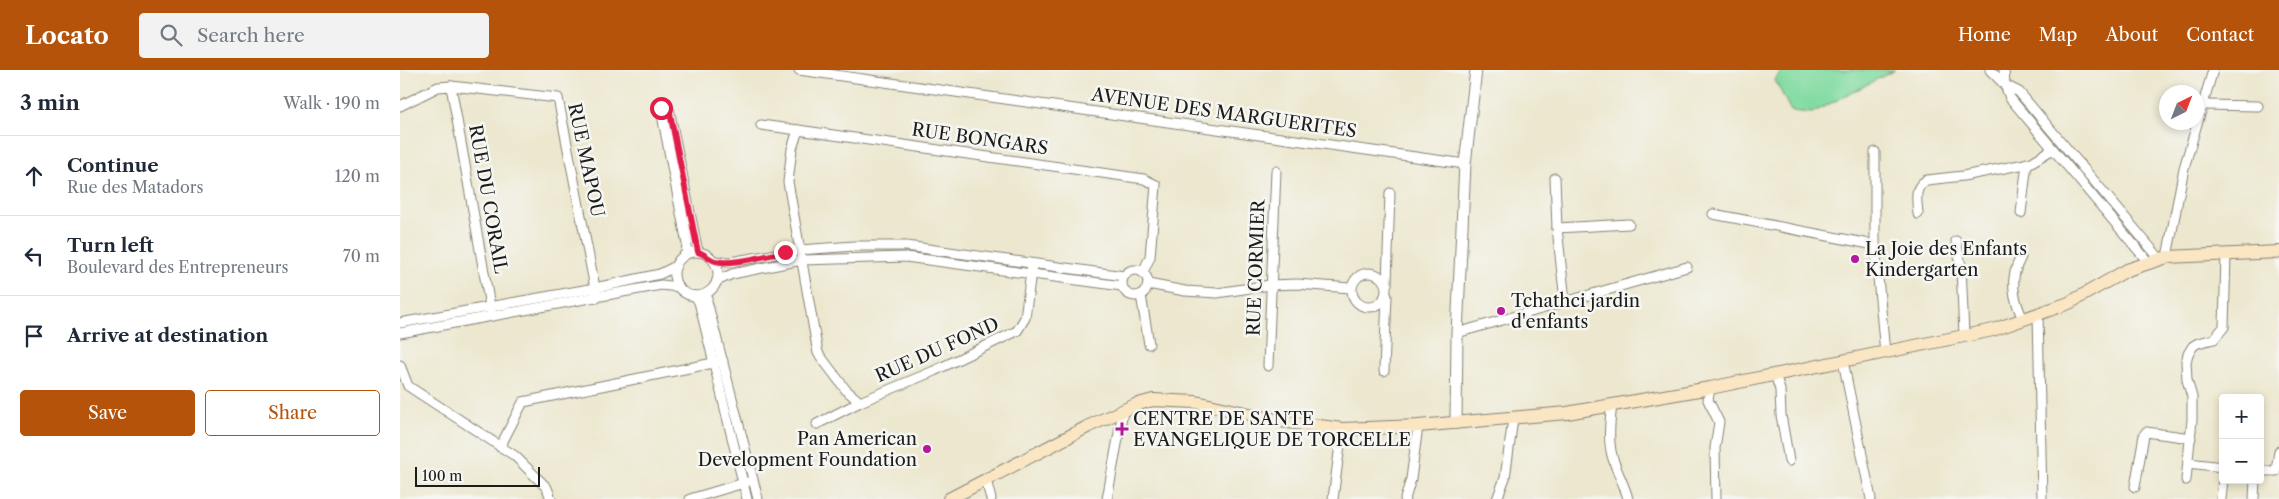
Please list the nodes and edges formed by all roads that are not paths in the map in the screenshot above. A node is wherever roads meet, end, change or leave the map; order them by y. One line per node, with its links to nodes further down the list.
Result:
1 (799, 70): 6 (street, AVENUE DES MARGUERITES)
2 (1476, 70): 18 (street)
3 (1990, 70): 7 (street)
4 (2004, 70): 7 (street)
5 (2213, 70): 9 (street)
6 (843, 73): 18 (street, AVENUE DES MARGUERITES)
7 (2005, 84): 16 (street); 36 (street)
8 (451, 86): 11 (street, RUE MAPOU); 53 (street, RUE MAPOU); 62 (street, RUE DU CORAIL)
9 (2204, 99)
10 (2204, 105): 12 (street)
11 (400, 106)
12 (2258, 106)
13 (761, 125): 14 (street, RUE BONGARS)
14 (798, 130): 30 (street); 43 (street, RUE BONGARS)
15 (2195, 130): 36 (street)
16 (2053, 149): 19 (street); 36 (street)
17 (1875, 152): 29 (street)
18 (1465, 164): 68 (street)
19 (2027, 164): 23 (street); 25 (street)
20 (1276, 171): 50 (street, RUE CORMIER)
21 (1555, 178): 27 (street)
22 (1390, 193): 40 (street)
23 (2021, 213)
24 (1713, 214): 29 (street)
25 (1918, 214)
26 (1629, 224): 27 (street)
27 (1557, 228): 60 (street)
28 (1956, 241): 70 (street)
29 (1874, 245): 72 (street)
30 (800, 250): 37 (street); 38 (street); 39 (street)
31 (698, 252): 33 (street); 33 (street); 38 (street)
32 (2279, 252): 34 (main road)
33 (686, 254): 41 (street)
34 (2226, 254): 36 (main road); 88 (street)
35 (2021, 257): 66 (street)
36 (2159, 259): 63 (main road)
37 (802, 260): 45 (street); 47 (street); 80 (street, RUE DU FOND)
38 (714, 261): 47 (street)
39 (1032, 264): 45 (street, RUE DU FOND); 46 (street)
40 (1388, 264): 44 (street); 49 (street)
41 (676, 266): 52 (street); 53 (street)
42 (1687, 266): 60 (street)
43 (1143, 272): 46 (street); 48 (street)
44 (1372, 273): 49 (street); 54 (street)
45 (1031, 275): 51 (street); 80 (street, RUE DU FOND)
46 (1124, 276): 51 (street)
47 (717, 281): 55 (street)
48 (1148, 284): 50 (street); 56 (street)
49 (1387, 284): 58 (street)
50 (1270, 285): 54 (street); 76 (street, RUE CORMIER)
51 (1122, 286): 56 (street)
52 (679, 287): 57 (street); 59 (street)
53 (595, 288): 59 (street, RUE MAPOU); 62 (street)
54 (1351, 288): 61 (street)
55 (707, 293): 57 (street); 74 (street)
56 (1141, 295): 71 (street)
57 (695, 296): 74 (street)
58 (1387, 296): 61 (street); 64 (street)
59 (597, 298): 65 (street)
60 (1565, 302): 68 (street)
61 (1370, 307): 64 (street)
62 (490, 308): 65 (street, RUE DU CORAIL); 67 (street)
63 (2038, 314): 66 (main road); 115 (street)
64 (1386, 317): 77 (street)
65 (492, 318): 69 (street)
66 (2023, 319): 70 (main road)
67 (400, 323)
68 (1457, 333): 84 (street)
69 (400, 334)
70 (1964, 335): 72 (main road)
71 (1149, 344)
72 (1884, 353): 73 (main road)
73 (1843, 361): 78 (main road); 114 (street)
74 (718, 363): 89 (street); 95 (street); 98 (street)
75 (400, 365): 89 (street)
76 (1268, 366)
77 (1384, 371)
78 (1775, 374): 79 (main road); 91 (street)
79 (1710, 388): 81 (main road); 113 (street)
80 (860, 402): 85 (street, RUE DU FOND)
81 (1612, 405): 83 (main road); 112 (street)
82 (1123, 411): 87 (main road); 96 (main road); 108 (street)
83 (1513, 419): 84 (main road); 111 (street)
84 (1456, 423): 86 (main road)
85 (817, 424)
86 (1418, 426): 87 (main road); 110 (street)
87 (1342, 429): 109 (street)
88 (2191, 438): 92 (street); 101 (street)
89 (500, 446): 102 (street)
90 (2279, 451): 94 (street)
91 (1789, 461)
92 (2188, 463): 93 (street); 97 (street)
93 (2219, 467)
94 (2264, 471)
95 (753, 480): 98 (street); 105 (street)
96 (986, 480): 106 (main road); 107 (street)
97 (2186, 480)
98 (743, 483): 103 (street); 104 (street)
99 (2223, 484): 116 (street)
100 (2255, 484): 117 (street)
101 (2135, 487)
102 (551, 499)
103 (690, 499)
104 (747, 499)
105 (758, 499)
106 (949, 499)
107 (991, 499)
108 (1107, 499)
109 (1333, 499)
110 (1405, 499)
111 (1497, 499)
112 (1628, 499)
113 (1716, 499)
114 (1871, 499)
115 (2042, 499)
116 (2221, 499)
117 (2254, 499)

